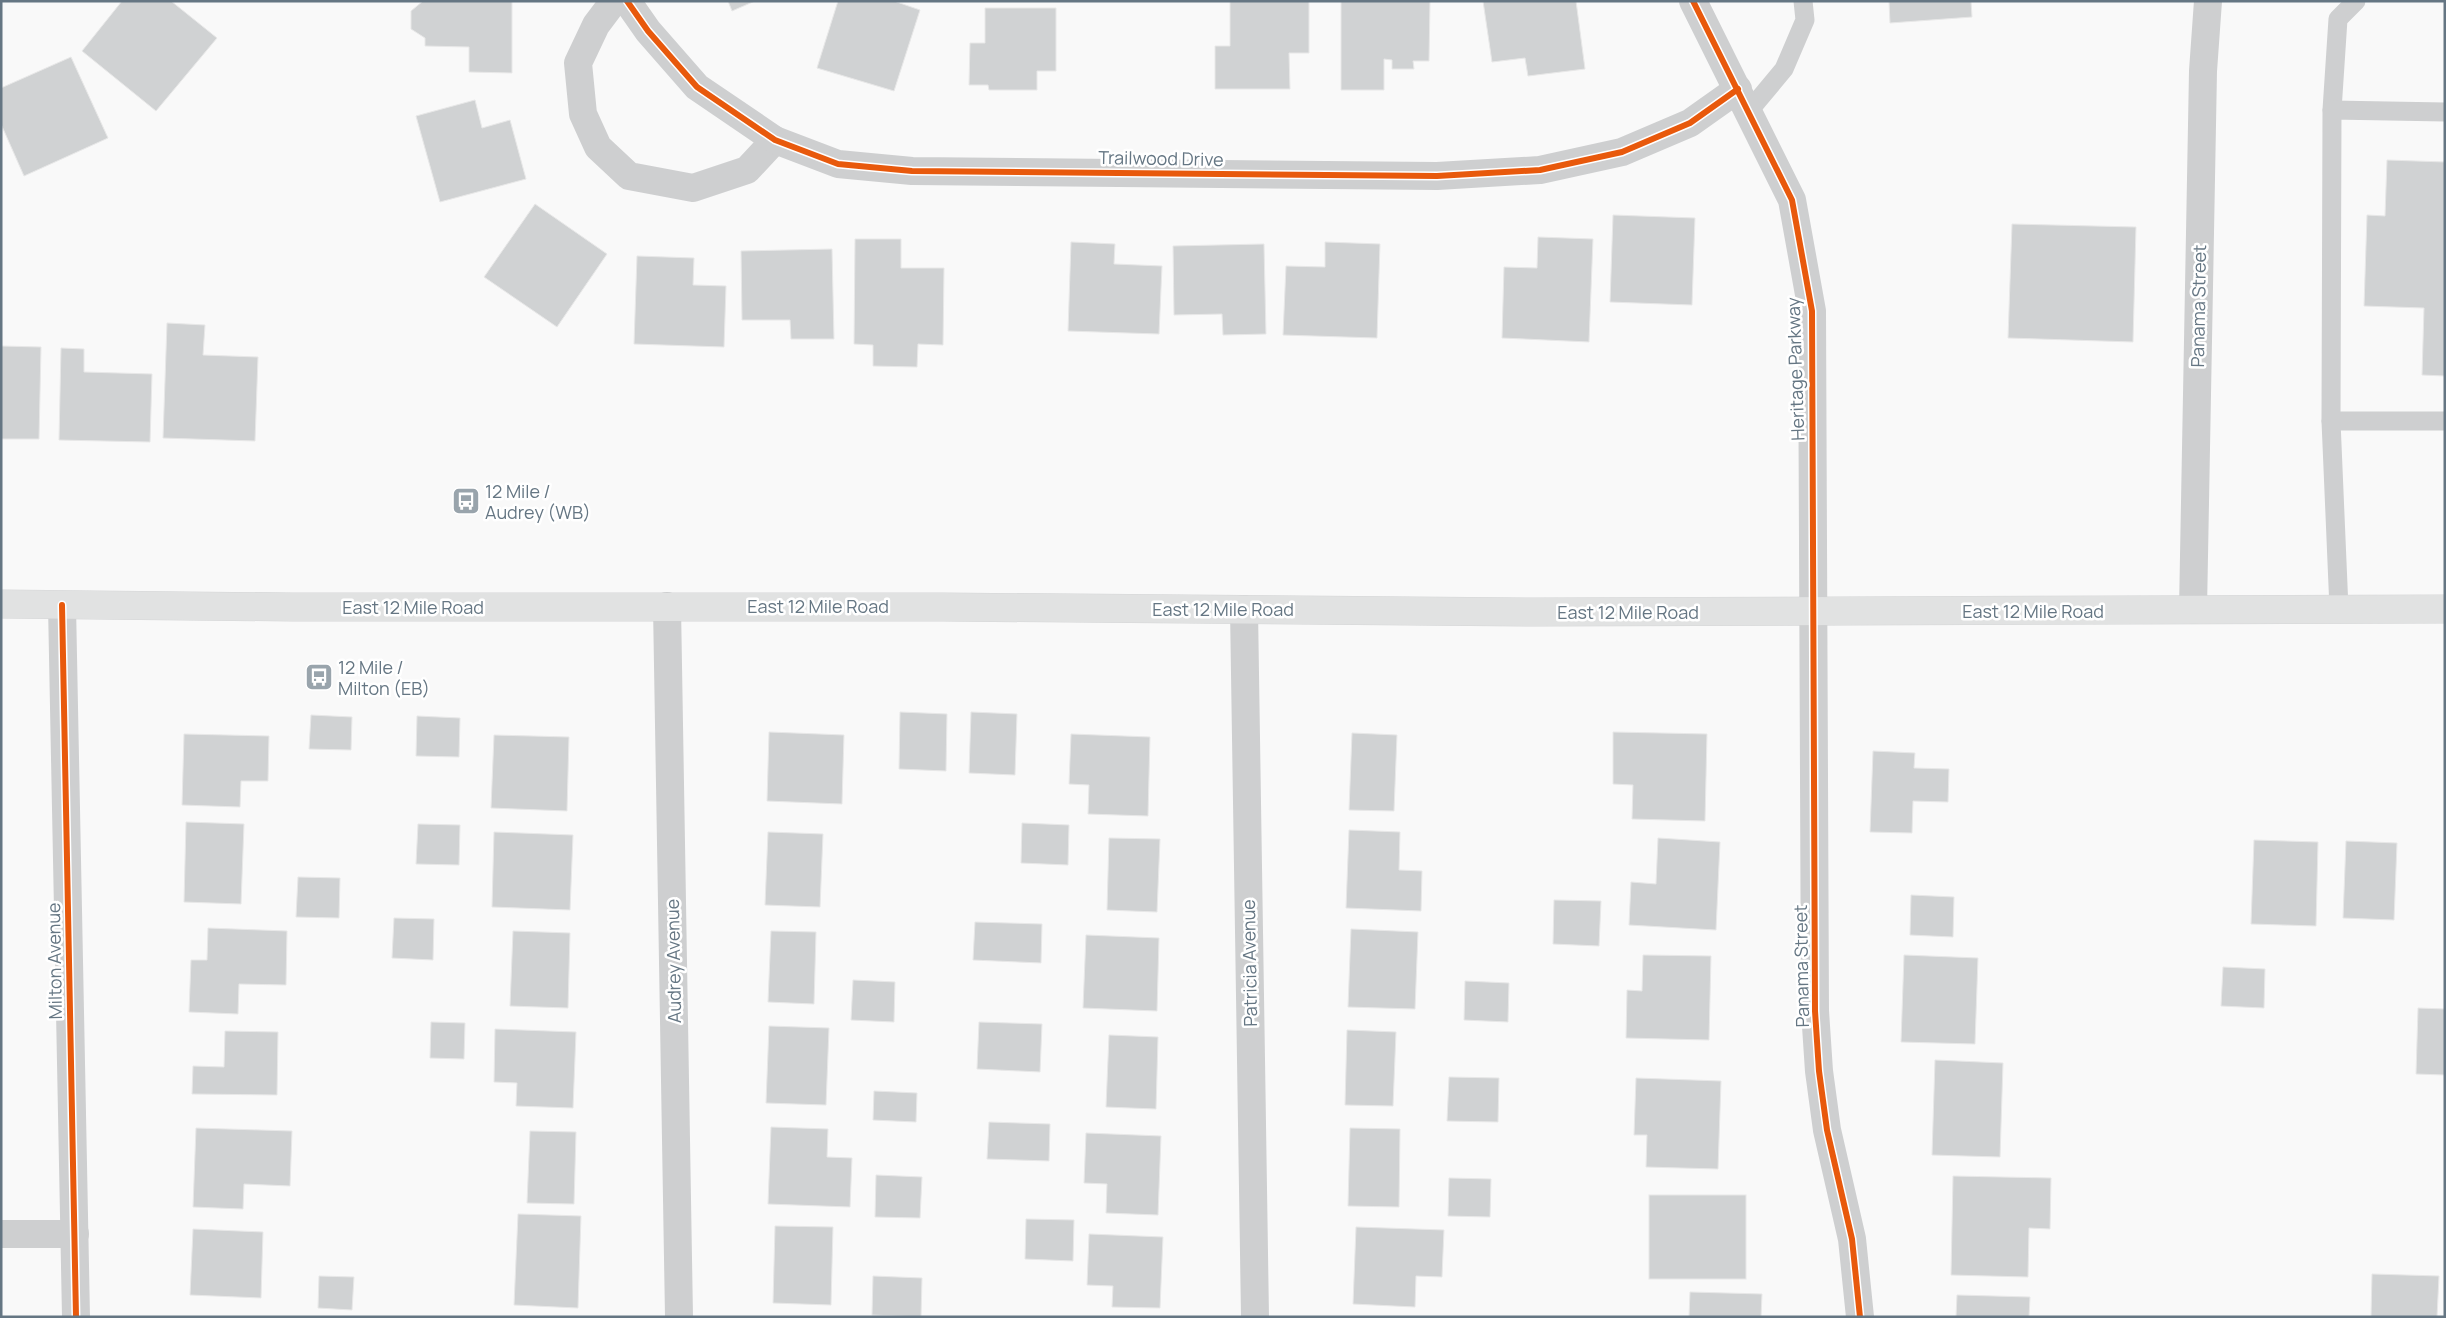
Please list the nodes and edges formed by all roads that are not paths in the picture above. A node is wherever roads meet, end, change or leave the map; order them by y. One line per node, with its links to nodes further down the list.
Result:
1 (614, 1): 10 (street)
2 (627, 1): 10 (street, Trailwood Drive)
3 (1694, 1): 7 (street, Heritage Parkway)
4 (1803, 1): 7 (lane)
5 (2208, 1): 19 (street, Panama Street)
6 (2356, 1): 8 (lane)
7 (1744, 100): 10 (street, Trailwood Drive); 20 (street, Heritage Parkway)
8 (2332, 110): 9 (lane); 11 (lane)
9 (2445, 112)
10 (775, 140)
11 (2331, 421): 12 (lane); 17 (lane)
12 (2445, 421)
13 (1, 604): 14 (main road, East 12 Mile Road)
14 (62, 605): 15 (main road, East 12 Mile Road); 22 (street, Milton Avenue)
15 (667, 606): 16 (main road, East 12 Mile Road); 24 (street, Audrey Avenue)
16 (1244, 608): 20 (main road, East 12 Mile Road); 25 (street, Patricia Avenue)
17 (2339, 609): 18 (main road, East 12 Mile Road); 19 (main road, East 12 Mile Road)
18 (2445, 609)
19 (2193, 610): 20 (main road, East 12 Mile Road)
20 (1814, 611): 26 (street, Panama Street)
21 (1, 1234): 22 (street)
22 (75, 1234): 23 (street, Milton Avenue)
23 (76, 1317)
24 (679, 1317)
25 (1254, 1317)
26 (1860, 1317)

